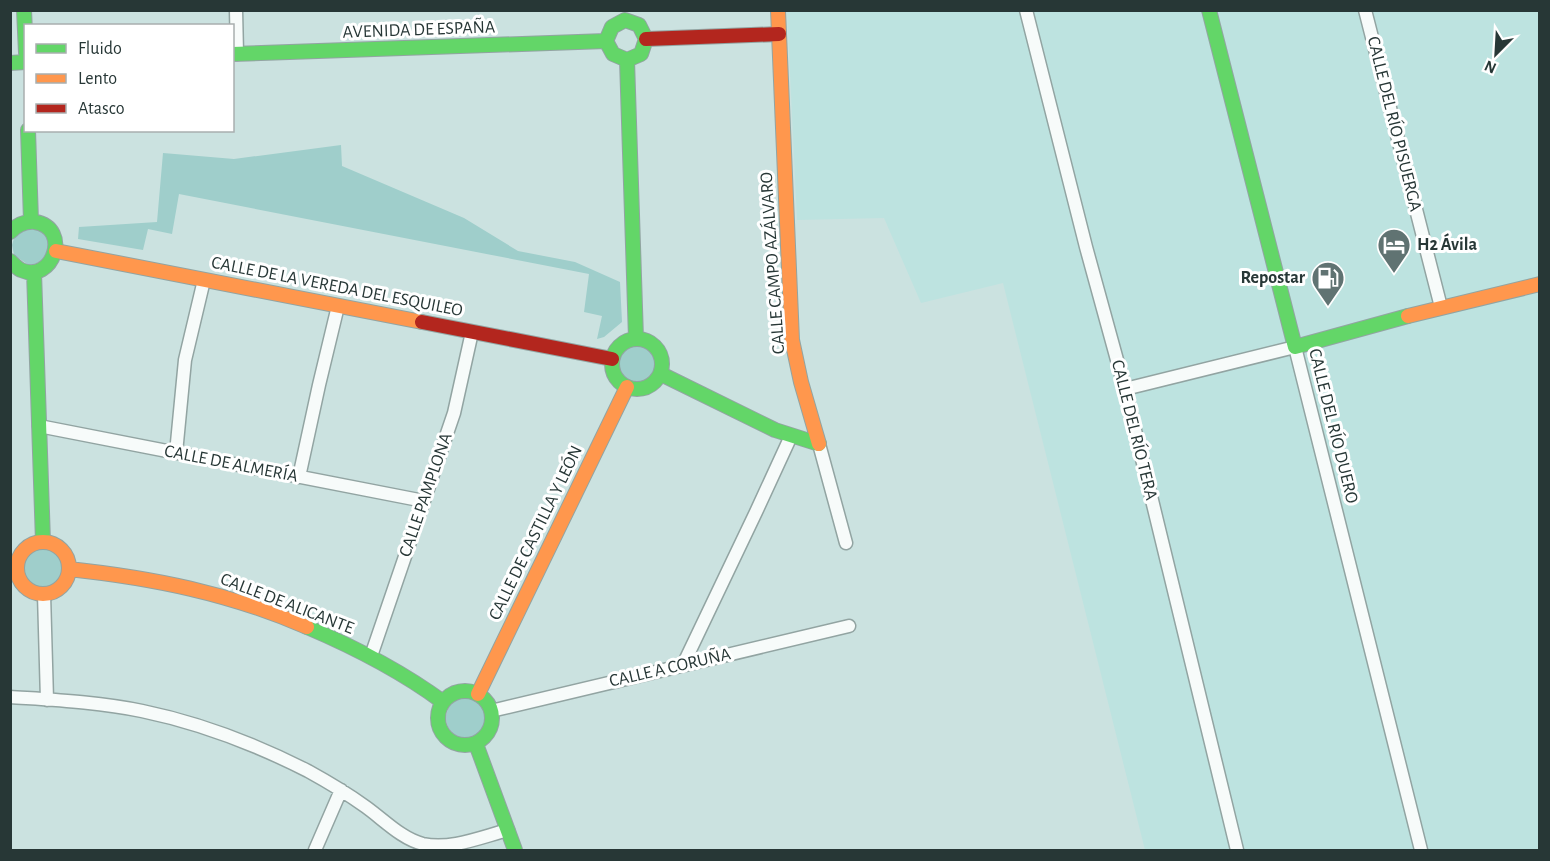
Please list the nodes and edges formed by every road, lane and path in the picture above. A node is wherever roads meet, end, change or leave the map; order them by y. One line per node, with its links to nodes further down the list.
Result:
1 (236, 10): 10 (street)
2 (778, 10): 7 (street, CALLE CAMPO AZÁLVARO)
3 (1026, 10): 28 (street, CALLE DEL RÍO TERA)
4 (1209, 10): 24 (street, CALLE DEL RÍO DUERO)
5 (1365, 10): 21 (street, CALLE DEL RÍO PISUERGA)
6 (625, 15): 8 (street); 9 (street)
7 (779, 34): 8 (street); 31 (street, CALLE CAMPO AZÁLVARO)
8 (646, 39): 11 (street)
9 (606, 41): 10 (street, AVENIDA DE ESPAÑA); 11 (street)
10 (235, 54)
11 (627, 60): 23 (street)
12 (28, 132): 13 (street)
13 (31, 221): 14 (street); 15 (street)
14 (10, 232)
15 (56, 251): 17 (street); 18 (street, CALLE DE LA VEREDA DEL ESQUILEO)
16 (10, 261): 17 (street)
17 (34, 272): 29 (street)
18 (204, 280): 20 (street, CALLE DE LA VEREDA DEL ESQUILEO); 32 (street)
19 (1539, 284): 21 (street)
20 (338, 306): 22 (street, CALLE DE LA VEREDA DEL ESQUILEO); 33 (street)
21 (1442, 307): 24 (street)
22 (472, 332): 25 (street, CALLE DE LA VEREDA DEL ESQUILEO); 34 (street, CALLE PAMPLONA)
23 (636, 338): 25 (street); 26 (street)
24 (1295, 347): 28 (street); 54 (street, CALLE DEL RÍO DUERO)
25 (612, 359): 27 (street)
26 (661, 374): 27 (street); 30 (street)
27 (627, 387): 43 (street, CALLE DE CASTILLA Y LEÓN)
28 (1125, 389): 53 (street, CALLE DEL RÍO TERA)
29 (39, 426): 32 (street, CALLE DE ALMERÍA); 35 (street)
30 (790, 436): 31 (street); 42 (street)
31 (819, 444): 36 (street, CALLE CAMPO AZÁLVARO)
32 (176, 453): 33 (street, CALLE DE ALMERÍA)
33 (299, 477): 34 (street, CALLE DE ALMERÍA)
34 (424, 501): 41 (street, CALLE PAMPLONA)
35 (43, 542): 37 (street); 38 (street)
36 (846, 543)
37 (13, 567): 39 (street)
38 (69, 569): 39 (street); 41 (street, CALLE DE ALICANTE)
39 (44, 594): 45 (street)
40 (849, 626): 42 (street, CALLE A CORUÑA)
41 (371, 656): 46 (street, CALLE DE ALICANTE)
42 (683, 665): 47 (street, CALLE A CORUÑA)
43 (478, 694): 46 (street); 47 (street)
44 (10, 697): 45 (street)
45 (47, 700): 49 (street)
46 (443, 702): 48 (street)
47 (492, 711): 48 (street)
48 (476, 744): 50 (street)
49 (340, 790): 50 (street); 51 (street)
50 (508, 830): 52 (street)
51 (315, 850)
52 (515, 850)
53 (1237, 850)
54 (1421, 850)

